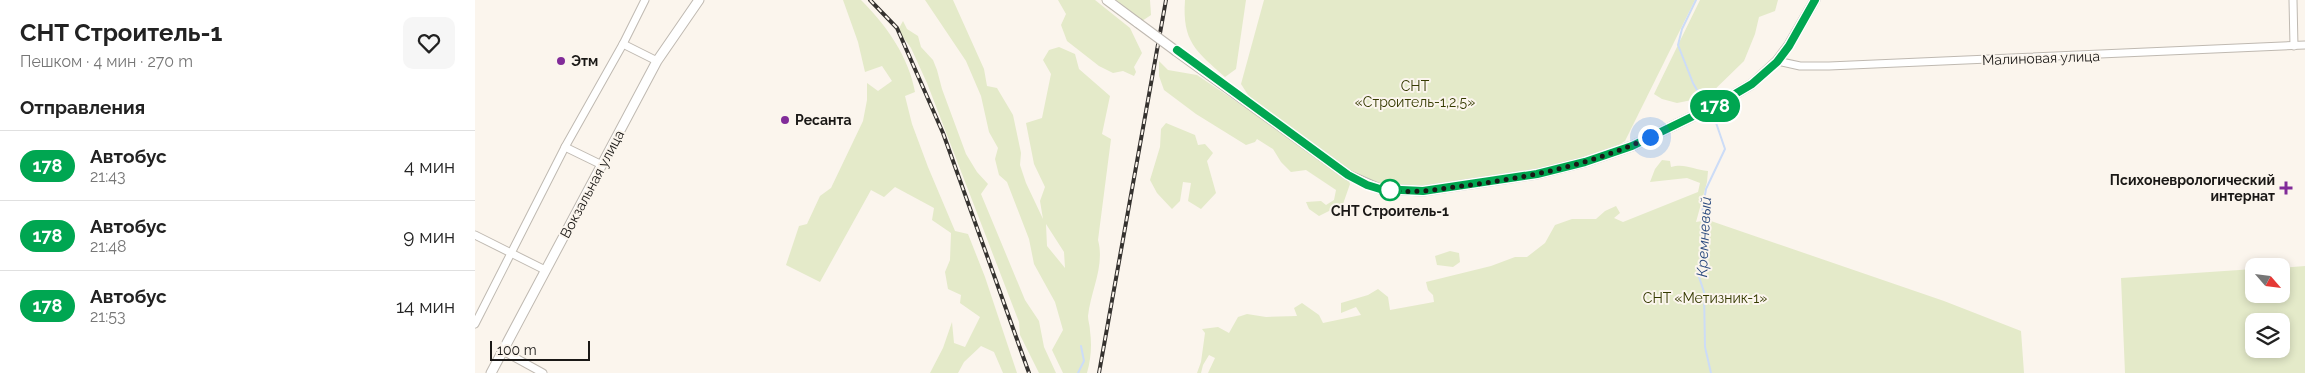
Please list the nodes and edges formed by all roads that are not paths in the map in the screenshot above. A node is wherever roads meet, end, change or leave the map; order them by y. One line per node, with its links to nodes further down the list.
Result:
1 (645, 0): 6 (street)
2 (699, 0): 9 (main road, Вокзальная улица)
3 (1107, 0): 10 (main road, bridge)
4 (1815, 0): 10 (main road)
5 (2293, 0): 8 (street)
6 (623, 44): 9 (street); 11 (street)
7 (2305, 45): 8 (street, Малиновая улица)
8 (2294, 46): 10 (street, Малиновая улица)
9 (657, 61): 12 (main road, Вокзальная улица)
10 (1777, 62)
11 (565, 147): 12 (street); 14 (street)
12 (602, 165): 15 (main road, Вокзальная улица)
13 (475, 235): 14 (street)
14 (511, 254): 15 (street); 16 (street)
15 (545, 270): 17 (main road, Вокзальная улица)
16 (476, 321)
17 (503, 351): 18 (main road, Вокзальная улица); 19 (street)
18 (491, 373)
19 (543, 373)

